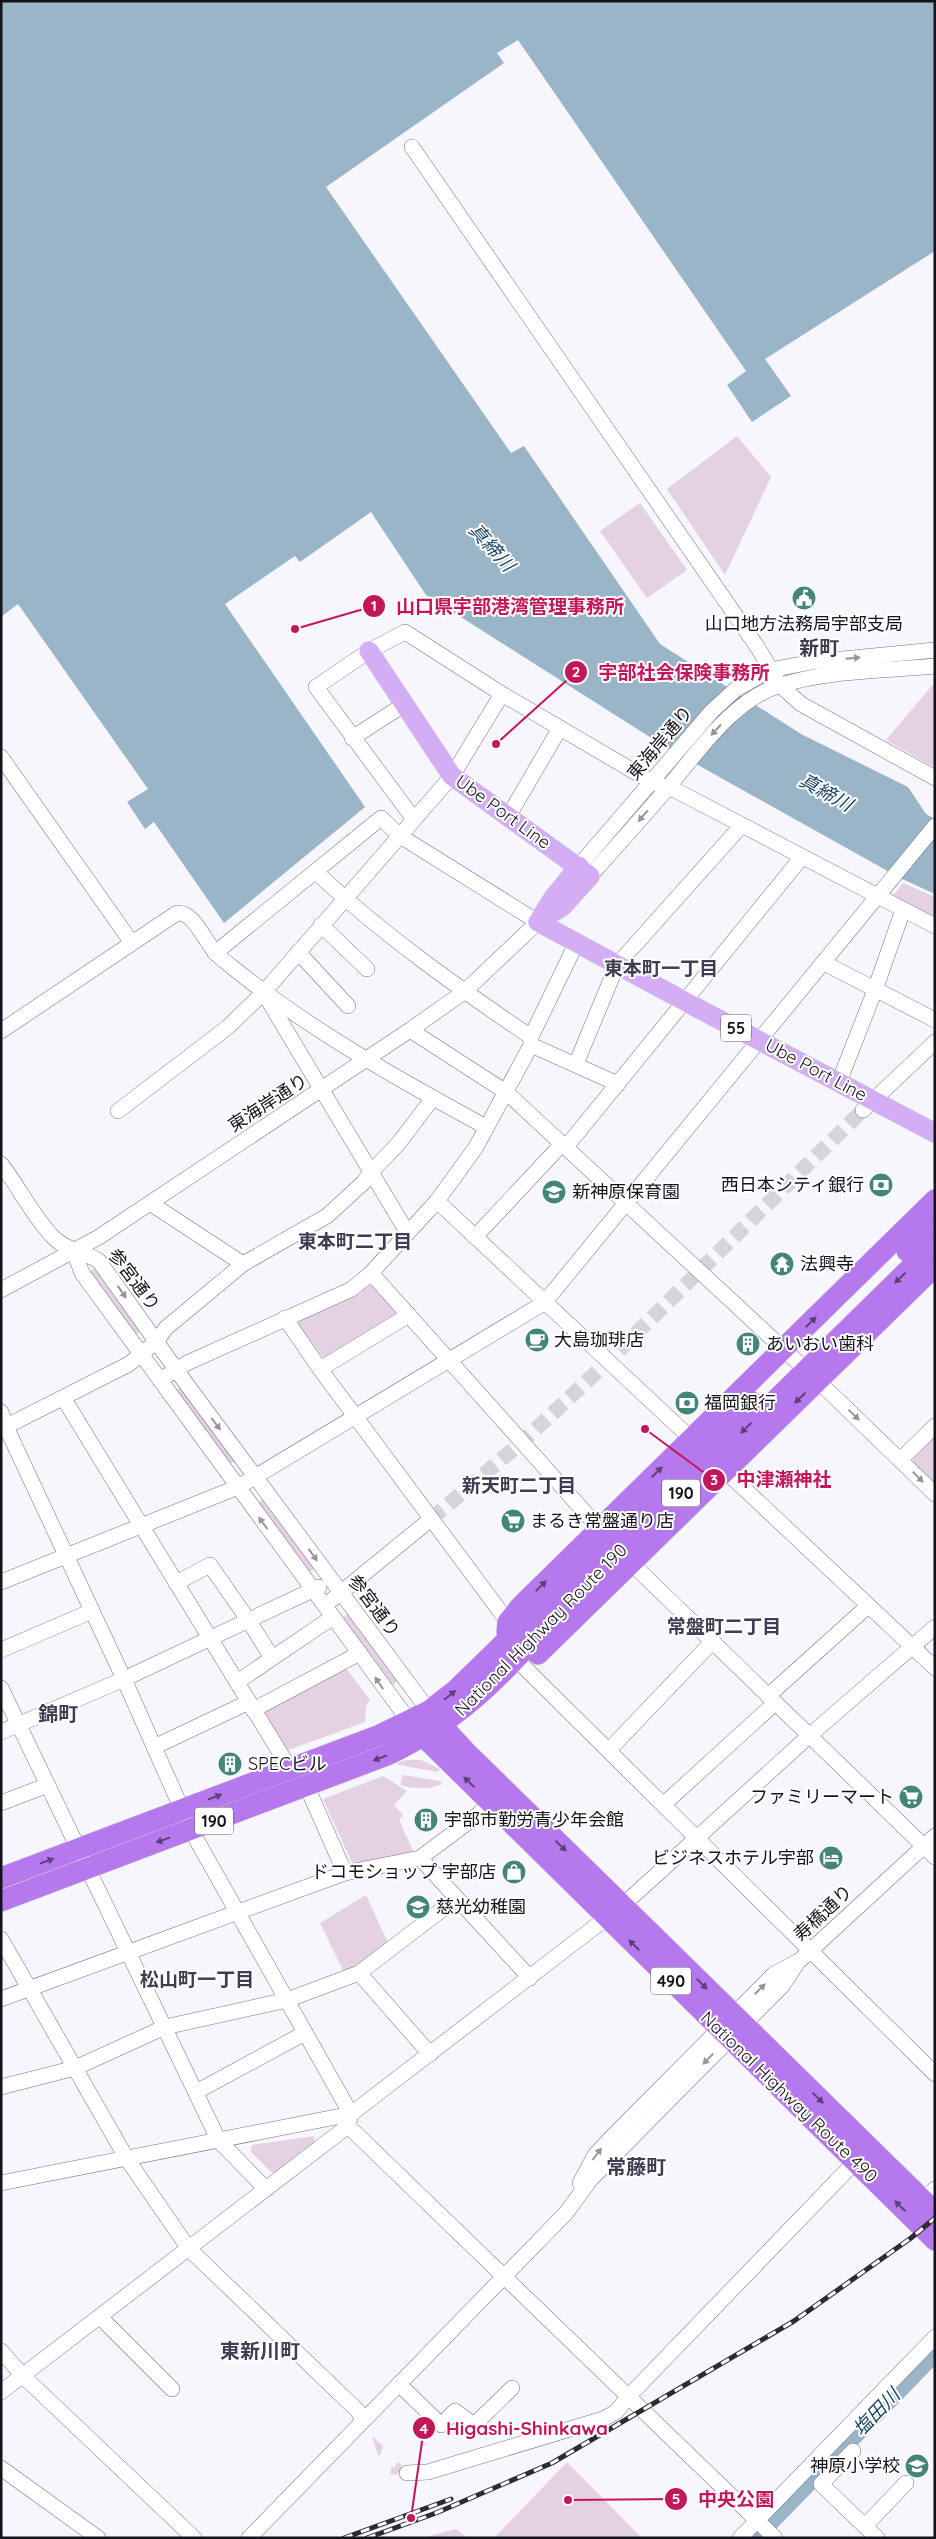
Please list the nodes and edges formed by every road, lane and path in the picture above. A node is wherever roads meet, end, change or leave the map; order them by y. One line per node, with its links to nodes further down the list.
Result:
1 (412, 147): 5 (street)
2 (935, 650): 5 (street, 東海岸通り, one-way to 2)
3 (369, 651): 7 (street); 8 (main road, Ube Port Line); 10 (street)
4 (935, 666): 6 (street, 東海岸通り)
5 (770, 670): 6 (street); 14 (street, 東海岸通り)
6 (780, 685): 13 (street); 15 (street, 東海岸通り, one-way to 15)
7 (502, 694): 9 (street); 12 (street)
8 (404, 704): 10 (street); 12 (main road, Ube Port Line)
9 (560, 728): 14 (street); 16 (street)
10 (352, 738): 17 (street)
11 (1, 757): 30 (street)
12 (452, 776): 16 (main road, Ube Port Line); 17 (street)
13 (935, 778)
14 (652, 782): 15 (street); 22 (street, 東海岸通り)
15 (667, 789): 18 (street); 22 (street, 東海岸通り, one-way to 22)
16 (508, 817): 22 (main road, Ube Port Line)
17 (413, 818): 20 (street)
18 (742, 825): 21 (street); 35 (street)
19 (935, 826): 24 (street)
20 (400, 836): 23 (street); 25 (street); 27 (street)
21 (802, 857): 24 (street); 40 (street)
22 (584, 871): 27 (main road)
23 (316, 872): 25 (street); 32 (street)
24 (878, 896): 26 (street); 34 (street)
25 (344, 898): 28 (street); 39 (street)
26 (903, 910): 29 (street); 37 (street)
27 (538, 922): 31 (main road, Ube Port Line / 55); 39 (street, 東海岸通り)
28 (321, 925): 33 (street); 36 (street)
29 (935, 926)
30 (132, 943): 32 (street); 44 (street)
31 (576, 944): 35 (main road, Ube Port Line / 55); 46 (street)
32 (215, 952): 38 (street)
33 (298, 952): 38 (street); 41 (street)
34 (824, 963): 37 (street); 45 (street)
35 (617, 965): 40 (main road, Ube Port Line / 55); 49 (street)
36 (367, 969)
37 (875, 990): 42 (street); 50 (street)
38 (264, 992): 48 (street); 52 (street); 56 (street)
39 (464, 992): 43 (street, 東海岸通り); 46 (street)
40 (686, 1002): 45 (main road, Ube Port Line / 55); 51 (street)
41 (348, 1006)
42 (935, 1020)
43 (410, 1030): 48 (street, 東海岸通り); 53 (street)
44 (1, 1031)
45 (761, 1040): 50 (main road, Ube Port Line / 55); 65 (street)
46 (531, 1041): 49 (street); 53 (street)
47 (935, 1042): 55 (street)
48 (366, 1060): 52 (street, 東海岸通り); 54 (street)
49 (576, 1064): 51 (street)
50 (838, 1082): 55 (main road, Ube Port Line / 55)
51 (618, 1084): 59 (street)
52 (321, 1090): 61 (street); 64 (street, 東海岸通り)
53 (506, 1092): 57 (street); 59 (street)
54 (434, 1098): 57 (street); 61 (street)
55 (868, 1105): 58 (main road, Ube Port Line / 55)
56 (118, 1111)
57 (486, 1127): 63 (street)
58 (935, 1132)
59 (564, 1145): 65 (street); 68 (street)
60 (1, 1164): 70 (street)
61 (371, 1172): 67 (street); 71 (street)
62 (935, 1200): 81 (highway, one-way to 62)
63 (437, 1201): 67 (street); 68 (street)
64 (150, 1203): 70 (street, 東海岸通り); 71 (street)
65 (627, 1204): 75 (street); 81 (street)
66 (935, 1224): 81 (highway, National Highway Route 190 / 190)
67 (407, 1232): 73 (street)
68 (475, 1237): 75 (street)
69 (935, 1244): 81 (highway, National Highway Route 190 / 190, one-way to 81)
70 (74, 1251): 74 (street, 東海岸通り); 78 (street, 参宮通り, one-way to 78); 79 (street, 参宮通り)
71 (243, 1264): 78 (street)
72 (935, 1266): 81 (highway)
73 (371, 1273): 76 (street); 77 (street)
74 (1, 1290)
75 (544, 1303): 80 (street); 90 (street)
76 (409, 1315): 80 (street); 83 (street)
77 (285, 1318): 82 (street); 83 (street)
78 (156, 1342): 79 (street); 82 (street, 参宮通り)
79 (140, 1354): 84 (street, 参宮通り); 85 (street)
80 (450, 1361): 87 (street); 97 (street)
81 (801, 1365): 90 (highway, National Highway Route 190 / 190); 90 (highway); 91 (street, one-way to 91)
82 (176, 1369): 84 (street); 92 (street, 参宮通り, one-way to 92)
83 (320, 1369): 87 (street)
84 (160, 1380): 93 (street, 参宮通り)
85 (64, 1399): 89 (street); 96 (street)
86 (1, 1412): 89 (street)
87 (355, 1417): 92 (street); 95 (street)
88 (935, 1426): 91 (street)
89 (3, 1428): 98 (street)
90 (708, 1455): 97 (highway, National Highway Route 190 / 190); 97 (highway, one-way to 90); 104 (street)
91 (900, 1460): 94 (street, one-way to 94)
92 (256, 1477): 93 (street); 99 (street, 参宮通り, one-way to 99)
93 (238, 1487): 96 (street); 102 (street, 参宮通り, one-way to 93)
94 (935, 1494)
95 (431, 1519): 103 (street); 111 (street)
96 (140, 1525): 98 (street); 101 (street)
97 (615, 1546): 110 (street); 111 (highway, one-way to 97); 111 (highway, National Highway Route 190 / 190)
98 (65, 1556): 100 (street); 105 (street)
99 (332, 1581): 102 (street); 103 (street, 参宮通り)
100 (1, 1582)
101 (176, 1584): 107 (street); 109 (street)
102 (312, 1591): 106 (street, 参宮通り); 107 (street)
103 (342, 1593): 106 (street); 124 (street, 参宮通り)
104 (868, 1606): 112 (street); 120 (street)
105 (92, 1611): 113 (street); 117 (street)
106 (328, 1612): 114 (street, 参宮通り); 115 (street)
107 (250, 1620): 109 (street); 115 (street)
108 (935, 1627): 112 (street)
109 (211, 1639): 117 (street); 118 (street)
110 (712, 1641): 120 (street); 128 (street)
111 (516, 1645): 124 (highway, National Highway Route 190 / 190); 128 (street)
112 (912, 1647): 116 (street); 126 (street)
113 (1, 1650)
114 (360, 1653): 121 (street); 122 (street, 参宮通り, one-way to 114)
115 (272, 1658): 118 (street)
116 (935, 1668)
117 (124, 1679): 123 (street); 127 (street)
118 (237, 1682): 121 (street)
119 (1, 1688): 123 (street)
120 (771, 1700): 126 (street); 134 (street)
121 (251, 1706): 127 (street); 129 (street)
122 (409, 1721): 124 (highway, National Highway Route 490 / 490); 129 (highway, 190)
123 (19, 1725): 125 (street); 130 (street)
124 (431, 1725): 131 (highway, National Highway Route 190 / 190, one-way to 131); 132 (highway, National Highway Route 490 / 490, one-way to 124); 148 (highway, National Highway Route 490 / 490, one-way to 148)
125 (1, 1732)
126 (809, 1736): 137 (street); 138 (street)
127 (154, 1746): 135 (street)
128 (609, 1750): 134 (street)
129 (290, 1769): 135 (highway, 190, one-way to 129)
130 (48, 1785): 133 (street); 139 (street)
131 (306, 1787): 136 (highway, National Highway Route 190 / 190); 143 (street)
132 (489, 1802): 141 (street); 148 (highway, National Highway Route 490 / 490)
133 (1, 1803)
134 (664, 1804): 137 (street)
135 (182, 1810): 136 (street); 139 (highway, 190)
136 (191, 1830): 142 (highway, National Highway Route 190 / 190, one-way to 142); 147 (street)
137 (698, 1838): 148 (street); 150 (street)
138 (929, 1841): 140 (street); 150 (street, 寿橋通り)
139 (77, 1850): 142 (street); 144 (highway, 190, one-way to 139)
140 (935, 1857)
141 (420, 1858): 143 (street); 145 (street)
142 (87, 1868): 146 (highway, National Highway Route 190 / 190); 151 (street)
143 (345, 1873): 147 (street)
144 (1, 1878)
145 (456, 1899): 152 (street); 153 (street)
146 (1, 1901)
147 (239, 1912): 151 (street); 156 (street)
148 (615, 1912): 153 (street); 158 (highway, National Highway Route 490 / 490)
149 (1, 1939): 154 (street)
150 (810, 1950): 158 (street, 寿橋通り); 162 (street)
151 (130, 1954): 154 (street); 157 (street)
152 (359, 1973): 156 (street); 160 (street)
153 (530, 1978): 160 (street)
154 (30, 1990): 155 (street); 161 (street)
155 (1, 1999)
156 (287, 2000): 157 (street); 159 (street)
157 (165, 2027): 161 (street); 164 (street)
158 (731, 2027): 168 (highway, National Highway Route 490 / 490); 171 (highway, National Highway Route 490 / 490, one-way to 171); 174 (street, 寿橋通り)
159 (305, 2033): 164 (street); 165 (street)
160 (430, 2054): 165 (street)
161 (75, 2068): 163 (street); 167 (street)
162 (935, 2074)
163 (1, 2087)
164 (196, 2092): 166 (street)
165 (350, 2120): 166 (street); 170 (street); 174 (street)
166 (220, 2141): 167 (street); 170 (street)
167 (127, 2159): 169 (street); 173 (street)
168 (855, 2162): 172 (highway, National Highway Route 490 / 490, one-way to 168); 183 (street)
169 (1, 2183)
170 (266, 2189): 173 (street)
171 (930, 2200)
172 (935, 2240)
173 (189, 2249): 175 (street); 184 (street)
174 (505, 2275): 179 (street, 寿橋通り); 183 (street)
175 (100, 2317): 178 (street); 181 (street)
176 (935, 2337): 190 (street)
177 (1, 2351): 178 (street)
178 (23, 2376): 182 (street); 192 (street)
179 (399, 2384): 180 (street); 184 (street, 寿橋通り)
180 (512, 2388)
181 (172, 2389)
182 (1, 2392)
183 (628, 2396): 187 (street); 190 (street)
184 (363, 2420): 193 (street, 寿橋通り)
185 (852, 2451): 189 (street)
186 (1, 2468): 191 (street)
187 (407, 2473)
188 (906, 2483): 189 (street)
189 (865, 2526): 195 (street)
190 (765, 2529): 194 (street)
191 (98, 2538)
192 (194, 2538)
193 (249, 2538)
194 (740, 2538)
195 (877, 2538)

